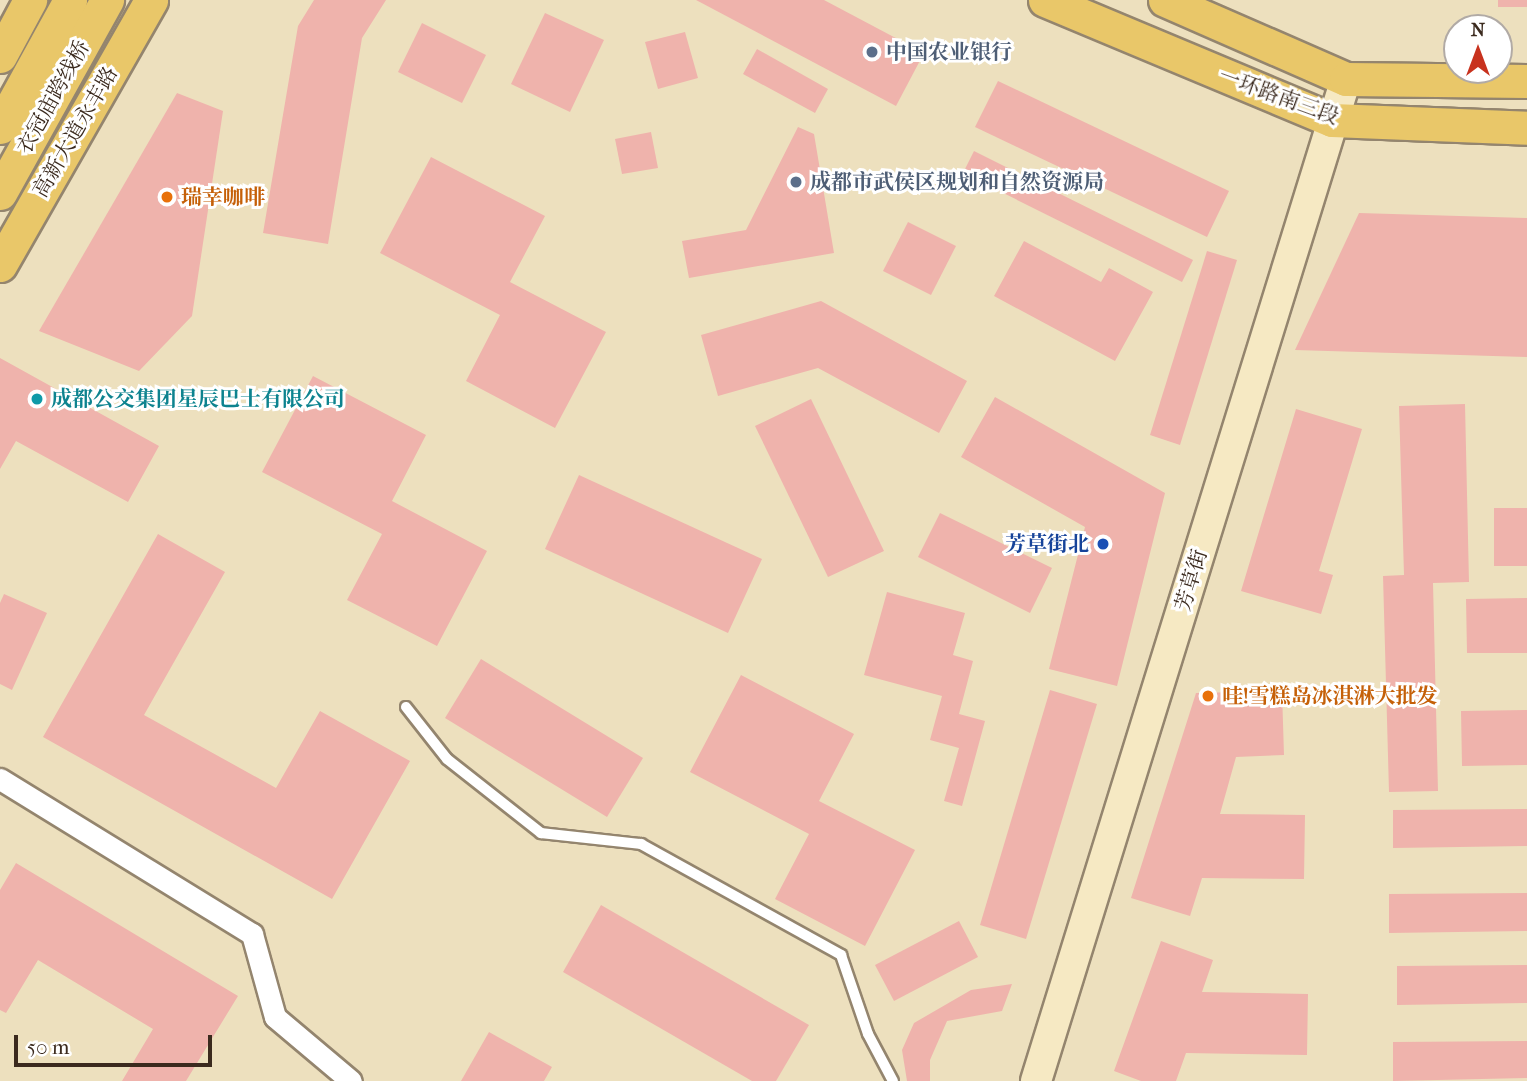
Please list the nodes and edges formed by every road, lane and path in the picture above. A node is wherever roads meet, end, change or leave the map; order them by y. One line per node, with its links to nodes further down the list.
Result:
1 (30, 0): 7 (main road)
2 (70, 0): 11 (main road, 衣冠庙跨线桥)
3 (107, 0): 13 (main road, 衣冠庙跨线桥)
4 (151, 0): 14 (main road, 高新大道永丰路)
5 (1045, 0): 10 (main road, 一环路南三段)
6 (1165, 0): 8 (main road, 一环路南三段)
7 (0, 56)
8 (1346, 79): 9 (main road, 一环路南三段); 10 (street, 芳草街)
9 (1527, 81)
10 (1332, 120): 12 (main road, 一环路南三段); 19 (street, 芳草街)
11 (0, 127)
12 (1527, 128)
13 (0, 193)
14 (0, 265)
15 (406, 707): 18 (lane)
16 (0, 779): 17 (street)
17 (351, 1081)
18 (893, 1081)
19 (1036, 1081)

